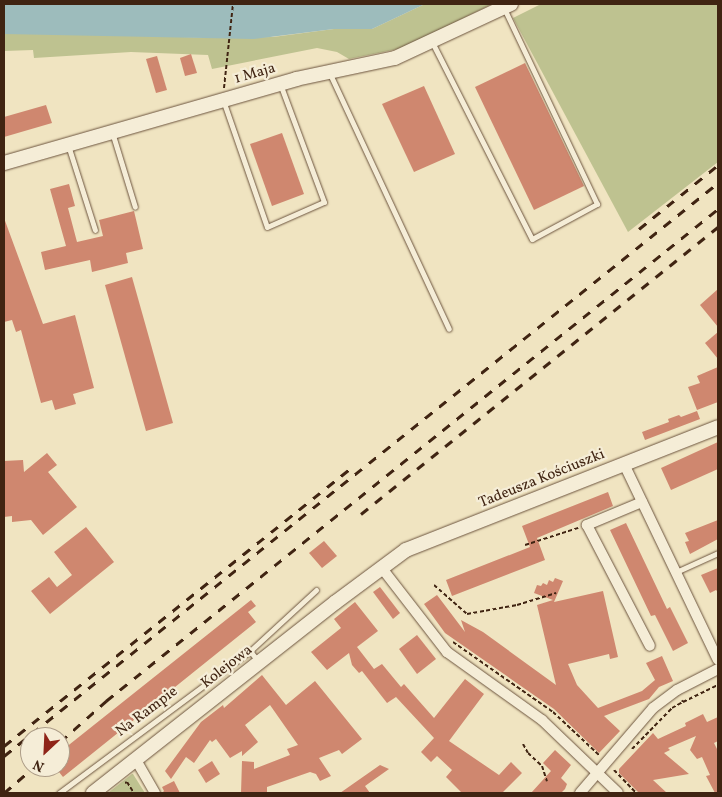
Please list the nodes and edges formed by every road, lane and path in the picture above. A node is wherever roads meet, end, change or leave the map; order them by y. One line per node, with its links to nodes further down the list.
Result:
1 (233, 4): 6 (path)
2 (507, 6): 3 (main road, 1 Maja); 3 (lane)
3 (432, 42): 4 (main road, 1 Maja)
4 (329, 71): 5 (main road, 1 Maja); 12 (lane)
5 (280, 84): 6 (main road, 1 Maja); 6 (lane)
6 (223, 100): 7 (main road, 1 Maja)
7 (112, 132): 8 (main road, 1 Maja); 10 (lane)
8 (68, 144): 9 (main road, 1 Maja); 11 (lane)
9 (4, 163)
10 (135, 207)
11 (95, 230)
12 (449, 329)
13 (718, 427): 14 (main road, Tadeusza Kościuszki)
14 (624, 464): 15 (street); 19 (main road, Tadeusza Kościuszki)
15 (642, 502): 16 (street); 20 (street)
16 (587, 525): 17 (path); 25 (street)
17 (525, 546)
18 (718, 553): 20 (lane)
19 (381, 567): 28 (main road, Kolejowa); 38 (street)
20 (676, 572): 27 (street)
21 (434, 585): 23 (path)
22 (316, 590): 26 (lane, Na Rampie)
23 (556, 593)
24 (449, 639): 35 (path)
25 (650, 646)
26 (250, 651): 28 (lane); 41 (lane, Na Rampie)
27 (718, 660)
28 (260, 662): 36 (main road, Kolejowa)
29 (718, 669): 31 (street)
30 (718, 685): 32 (path)
31 (677, 690): 32 (path); 38 (street)
32 (683, 702): 34 (path)
33 (523, 744): 39 (path)
34 (626, 755)
35 (601, 757)
36 (136, 760): 42 (main road, Kolejowa); 44 (street)
37 (613, 769): 47 (path)
38 (598, 772): 45 (street); 46 (street)
39 (548, 781)
40 (120, 788): 43 (path)
41 (59, 793)
42 (93, 793)
43 (134, 793)
44 (156, 793)
45 (580, 793)
46 (618, 793)
47 (636, 793)

